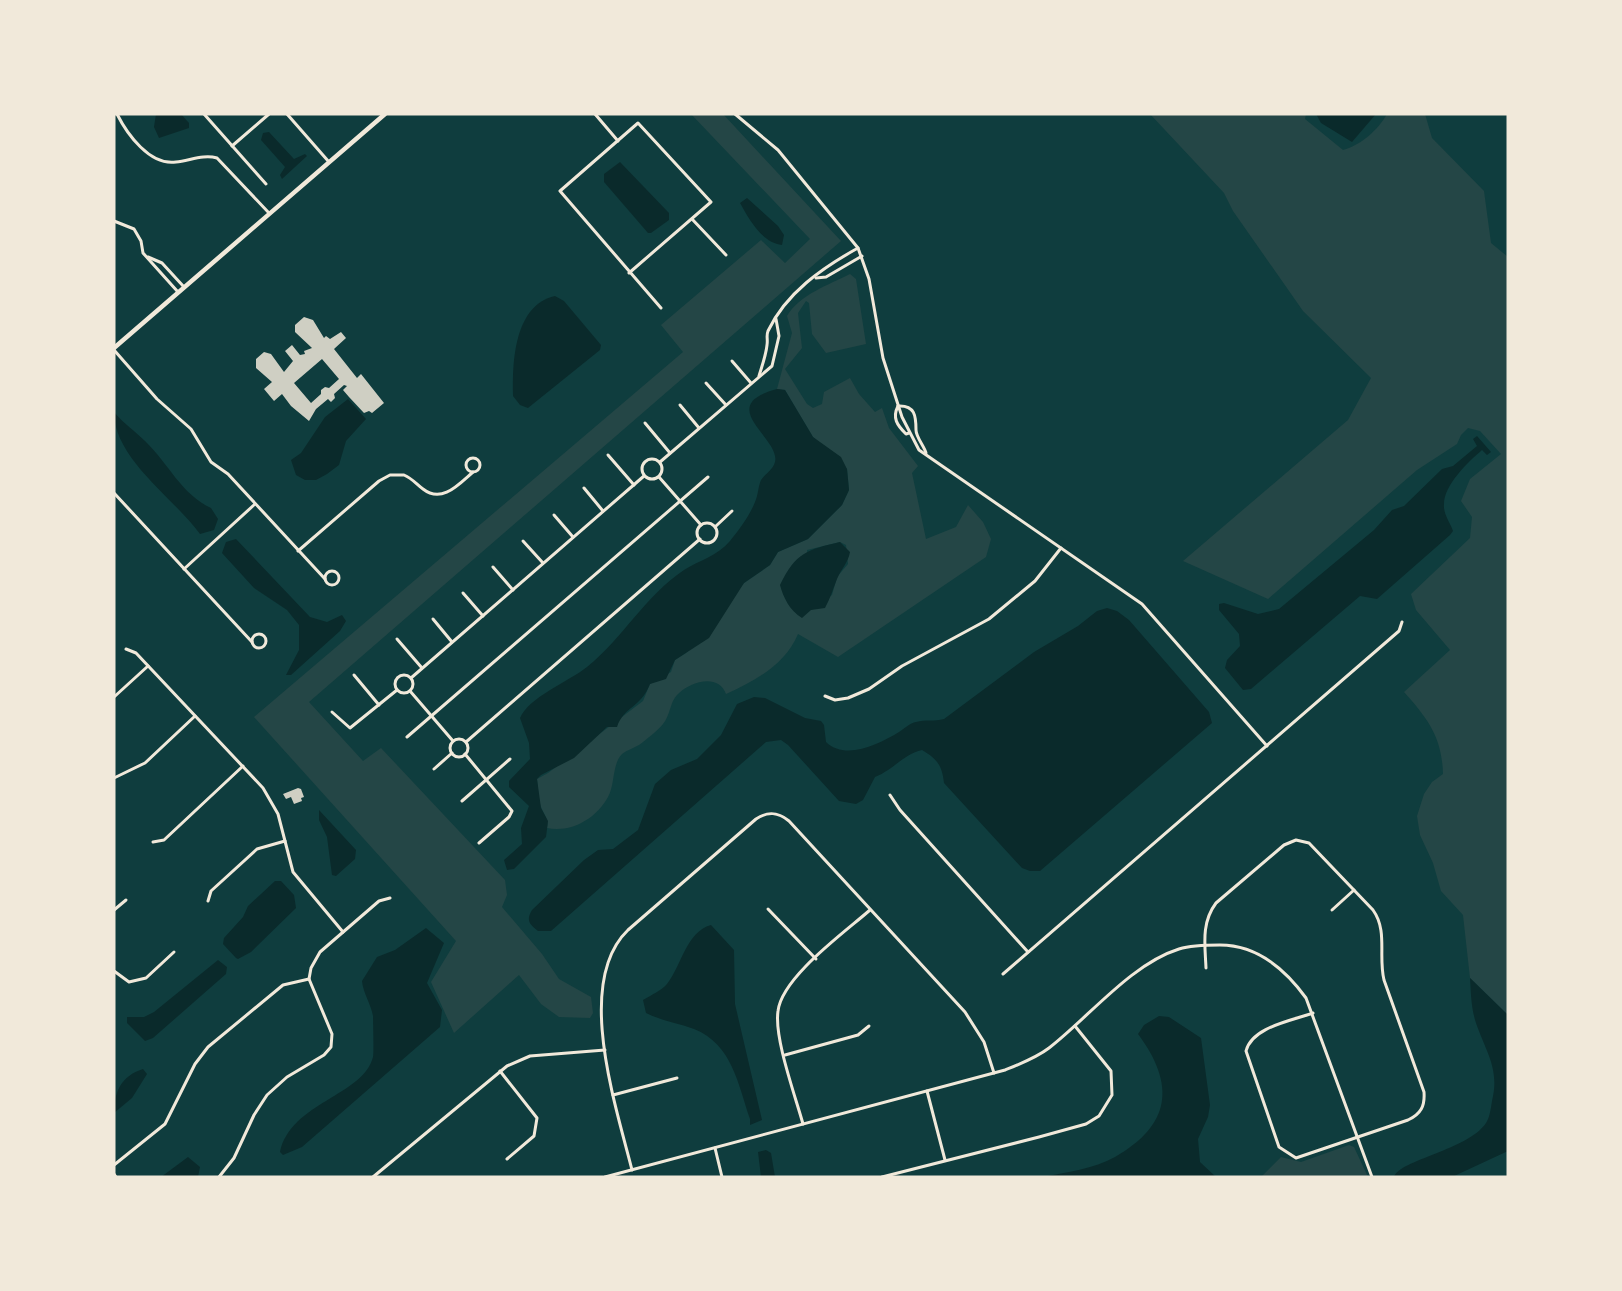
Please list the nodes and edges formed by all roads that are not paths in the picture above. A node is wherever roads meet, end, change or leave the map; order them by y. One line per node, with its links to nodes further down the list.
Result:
1 (117, 114): 12 (street)
2 (204, 114): 9 (street)
3 (270, 114): 9 (street)
4 (288, 114): 10 (street)
5 (385, 114): 10 (street)
6 (595, 114): 8 (street)
7 (735, 114): 15 (street)
8 (618, 141): 13 (street); 19 (street)
9 (232, 146): 11 (street)
10 (329, 162): 12 (street)
11 (266, 184)
12 (270, 213): 21 (street)
13 (692, 219): 16 (street); 19 (street)
14 (114, 221): 17 (street)
15 (858, 248): 18 (street); 20 (street)
16 (726, 255)
17 (147, 256): 21 (street); 22 (street)
18 (862, 256): 20 (street); 32 (street)
19 (629, 273): 23 (street)
20 (815, 278): 24 (street)
21 (184, 288): 22 (street)
22 (178, 292): 25 (street)
23 (661, 308)
24 (776, 319): 27 (street); 27 (street)
25 (114, 349): 49 (street)
26 (732, 361): 29 (street)
27 (759, 376): 29 (street)
28 (706, 383): 31 (street)
29 (751, 383): 31 (street)
30 (680, 405): 34 (street)
31 (726, 405): 34 (street)
32 (898, 406): 35 (street); 36 (street); 36 (street)
33 (645, 423): 37 (street)
34 (699, 428): 37 (street)
35 (916, 431): 36 (street); 38 (street)
36 (910, 433): 38 (street)
37 (670, 453): 40 (street)
38 (926, 453): 58 (street)
39 (608, 455): 45 (street)
40 (660, 462): 42 (street); 43 (street)
41 (473, 472): 41 (street); 59 (street)
42 (644, 476): 43 (street); 45 (street)
43 (659, 477): 48 (street)
44 (708, 477): 48 (street)
45 (634, 484): 50 (street)
46 (584, 488): 50 (street)
47 (114, 493): 62 (street)
48 (680, 501): 53 (street); 84 (street)
49 (255, 504): 59 (street); 62 (street)
50 (603, 511): 55 (street)
51 (732, 511): 54 (street)
52 (554, 514): 55 (street)
53 (701, 525): 54 (street); 56 (street)
54 (715, 526): 56 (street)
55 (573, 537): 60 (street)
56 (699, 540): 87 (street)
57 (524, 541): 60 (street)
58 (1061, 548): 79 (street); 88 (street)
59 (298, 551): 63 (street)
60 (543, 563): 64 (street)
61 (493, 567): 64 (street)
62 (184, 569): 70 (street)
63 (325, 579): 63 (street)
64 (513, 590): 66 (street)
65 (463, 593): 66 (street)
66 (483, 616): 71 (street)
67 (433, 619): 71 (street)
68 (1402, 622): 88 (street)
69 (397, 639): 74 (street)
70 (252, 642): 70 (street)
71 (452, 642): 74 (street)
72 (126, 649): 73 (street)
73 (148, 666): 80 (street); 83 (street)
74 (422, 668): 76 (street)
75 (354, 675): 81 (street)
76 (411, 678): 77 (street); 78 (street)
77 (397, 690): 78 (street); 81 (street)
78 (410, 691): 84 (street)
79 (825, 696)
80 (114, 697)
81 (379, 705): 82 (street)
82 (332, 712)
83 (195, 716): 92 (street); 94 (street)
84 (432, 716): 85 (street); 86 (street)
85 (407, 737)
86 (453, 741): 87 (street); 89 (street)
87 (466, 742): 90 (street)
88 (1266, 746): 112 (street)
89 (452, 753): 90 (street); 93 (street)
90 (465, 754): 95 (street)
91 (510, 759): 95 (street)
92 (243, 766): 98 (street); 99 (street)
93 (434, 769)
94 (114, 778)
95 (488, 780): 97 (street); 100 (street)
96 (890, 795): 112 (street)
97 (462, 801)
98 (285, 841): 104 (street); 109 (street)
99 (153, 842)
100 (479, 843)
101 (1354, 890): 108 (street); 110 (street); 129 (street)
102 (390, 898): 109 (street)
103 (126, 900): 106 (street)
104 (208, 901)
105 (768, 909): 113 (street)
106 (114, 910)
107 (870, 910): 113 (street); 121 (street); 124 (street)
108 (1332, 910)
109 (343, 932): 117 (street)
110 (1205, 945): 114 (street); 118 (street); 120 (street)
111 (174, 952): 115 (street)
112 (1028, 952): 116 (street)
113 (816, 960): 122 (street)
114 (1206, 968)
115 (114, 971)
116 (1003, 974)
117 (309, 979): 133 (street); 135 (street)
118 (1313, 1013): 129 (street); 129 (street)
119 (869, 1026): 122 (street)
120 (1075, 1026): 124 (street); 132 (street)
121 (605, 1050): 123 (street); 127 (street)
122 (785, 1055): 128 (street)
123 (500, 1071): 131 (street); 136 (street)
124 (994, 1073): 126 (street)
125 (677, 1078): 127 (street)
126 (927, 1091): 128 (street); 132 (street)
127 (613, 1095): 134 (street)
128 (803, 1124): 130 (street)
129 (1357, 1138): 140 (street)
130 (715, 1148): 134 (street); 138 (street)
131 (507, 1159)
132 (945, 1161): 139 (street)
133 (114, 1165)
134 (632, 1170): 137 (street)
135 (219, 1177)
136 (373, 1177)
137 (605, 1177)
138 (722, 1177)
139 (882, 1177)
140 (1372, 1177)

